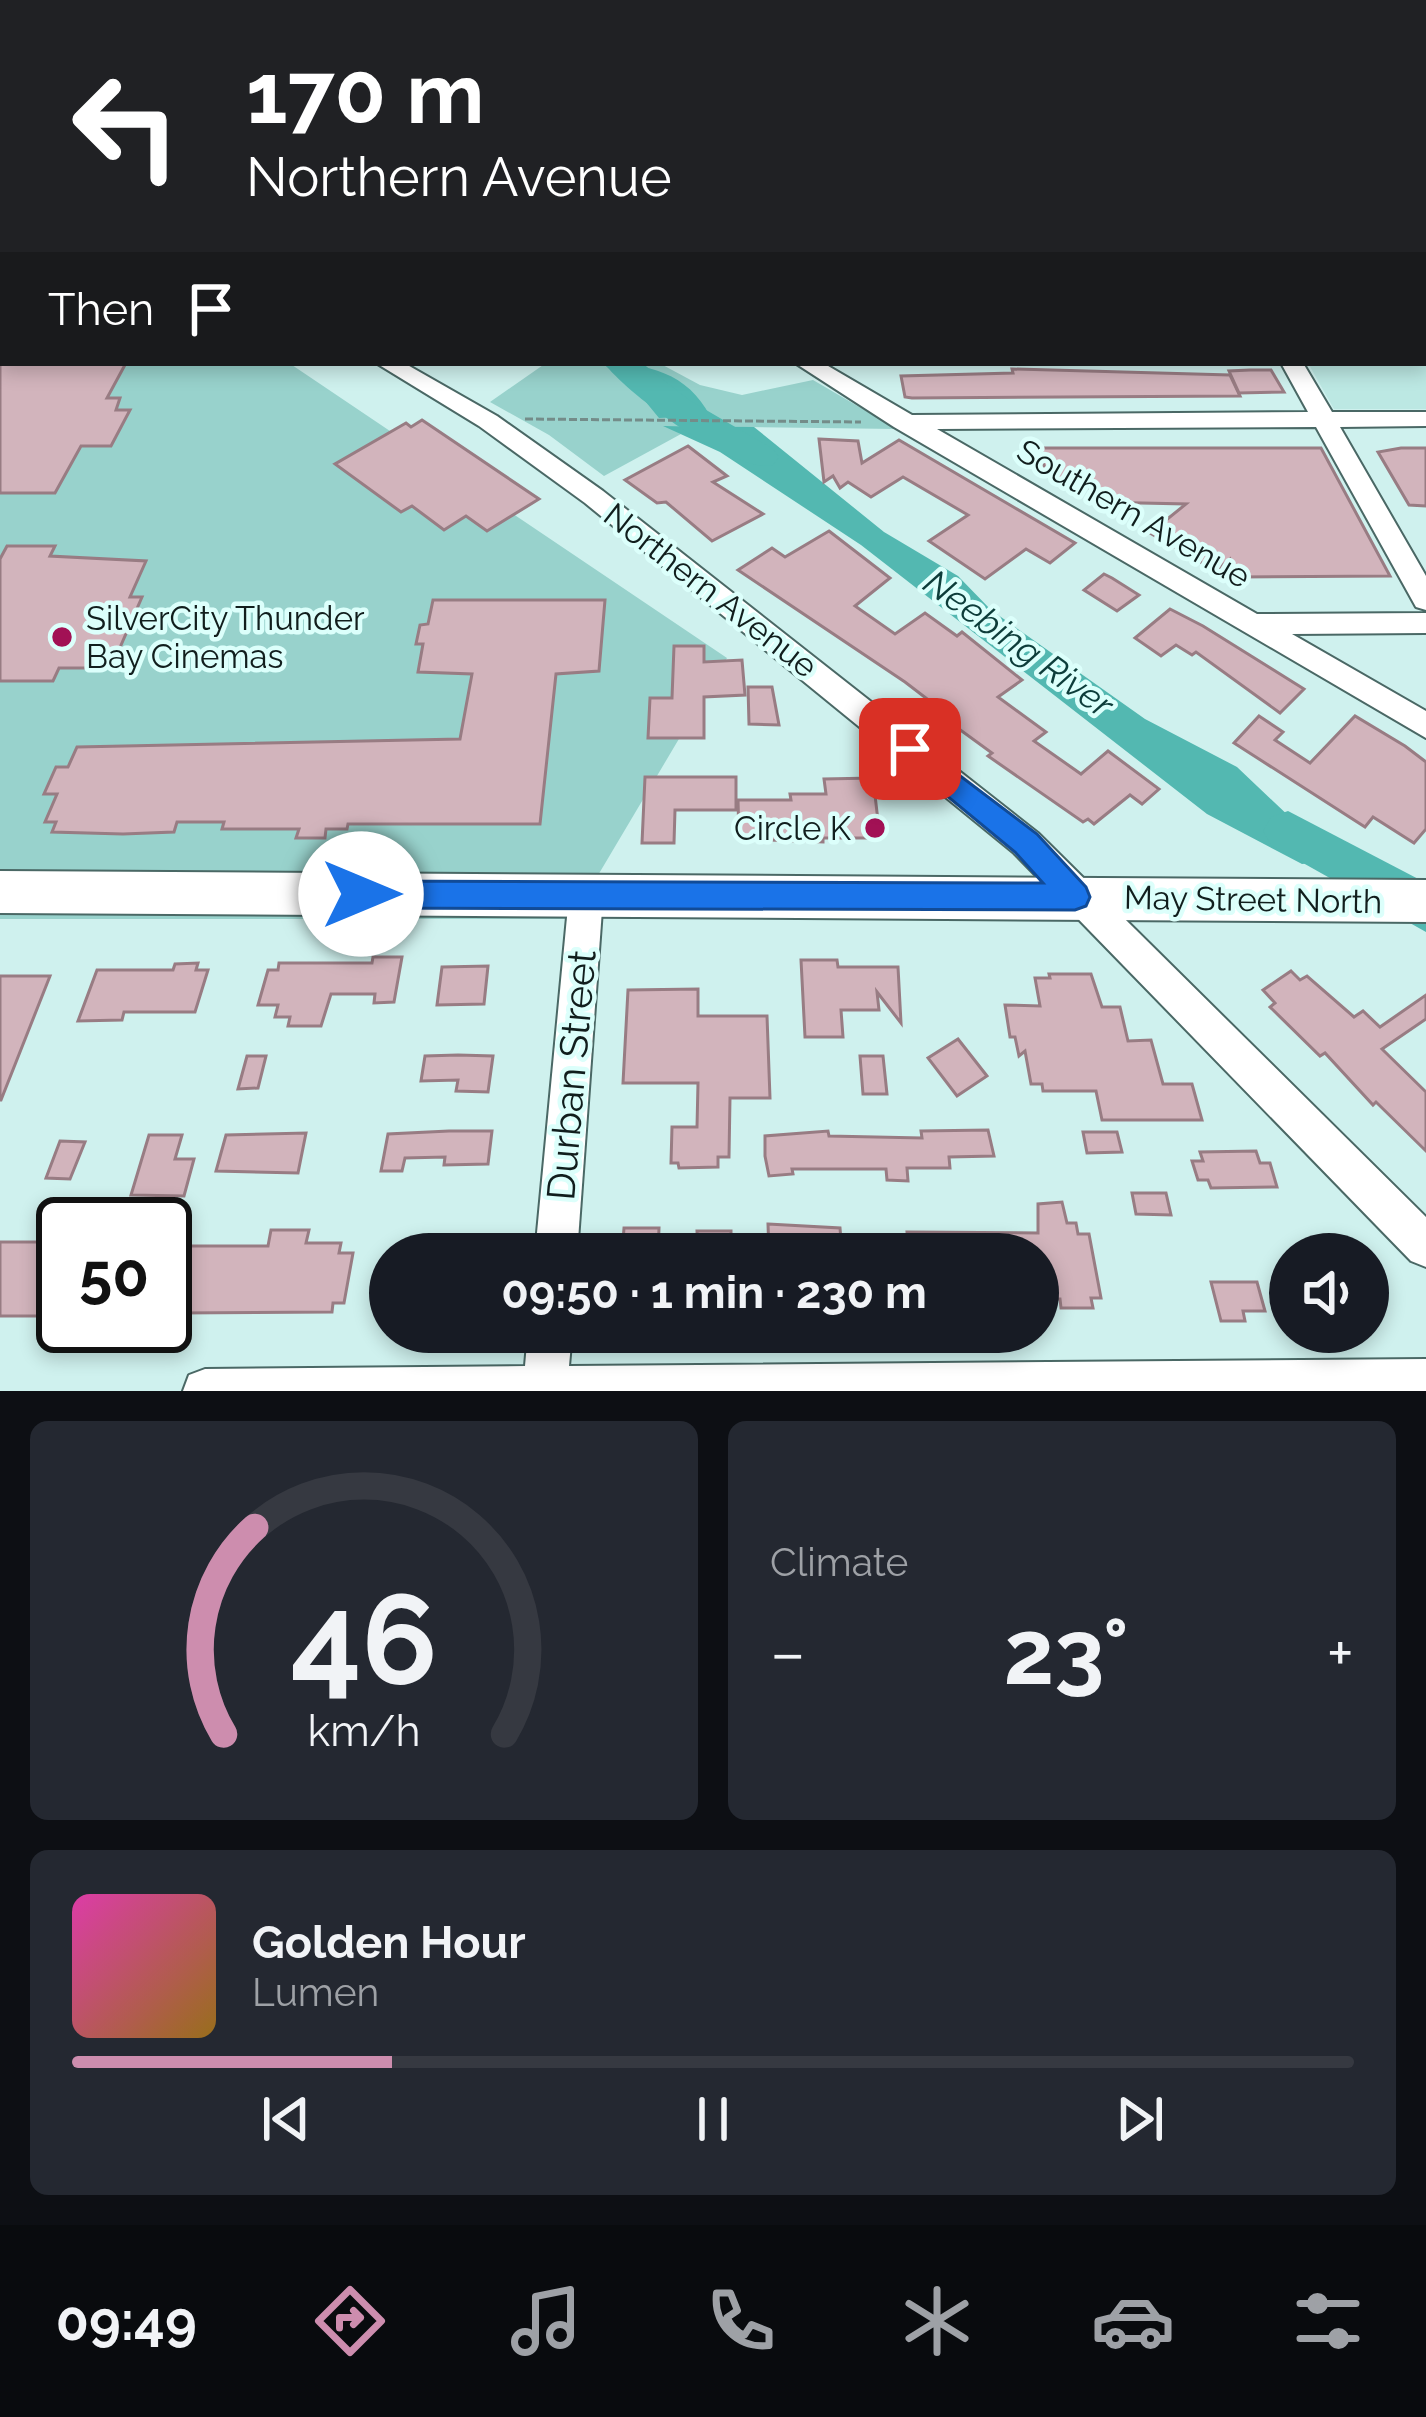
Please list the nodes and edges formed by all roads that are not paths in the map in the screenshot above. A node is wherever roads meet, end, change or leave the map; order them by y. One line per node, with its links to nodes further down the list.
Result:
1 (392, 366): 13 (street, Northern Avenue)
2 (811, 366): 6 (street, Southern Avenue)
3 (1294, 366): 4 (street)
4 (1324, 419): 5 (street); 6 (street); 7 (street)
5 (1426, 419)
6 (903, 422): 9 (street, Southern Avenue)
7 (1426, 600)
8 (1426, 623): 9 (street)
9 (1255, 624): 10 (street, Southern Avenue)
10 (1426, 726)
11 (0, 892): 12 (main road, May Street North)
12 (586, 896): 13 (main road, May Street North); 15 (street, Durban Street)
13 (1075, 897): 14 (main road, May Street North); 16 (street, Northern Avenue)
14 (1426, 902)
15 (558, 1233)
16 (1426, 1246)
17 (548, 1353): 19 (street)
18 (1426, 1381): 19 (street)
19 (545, 1390): 20 (street)
20 (205, 1391)

